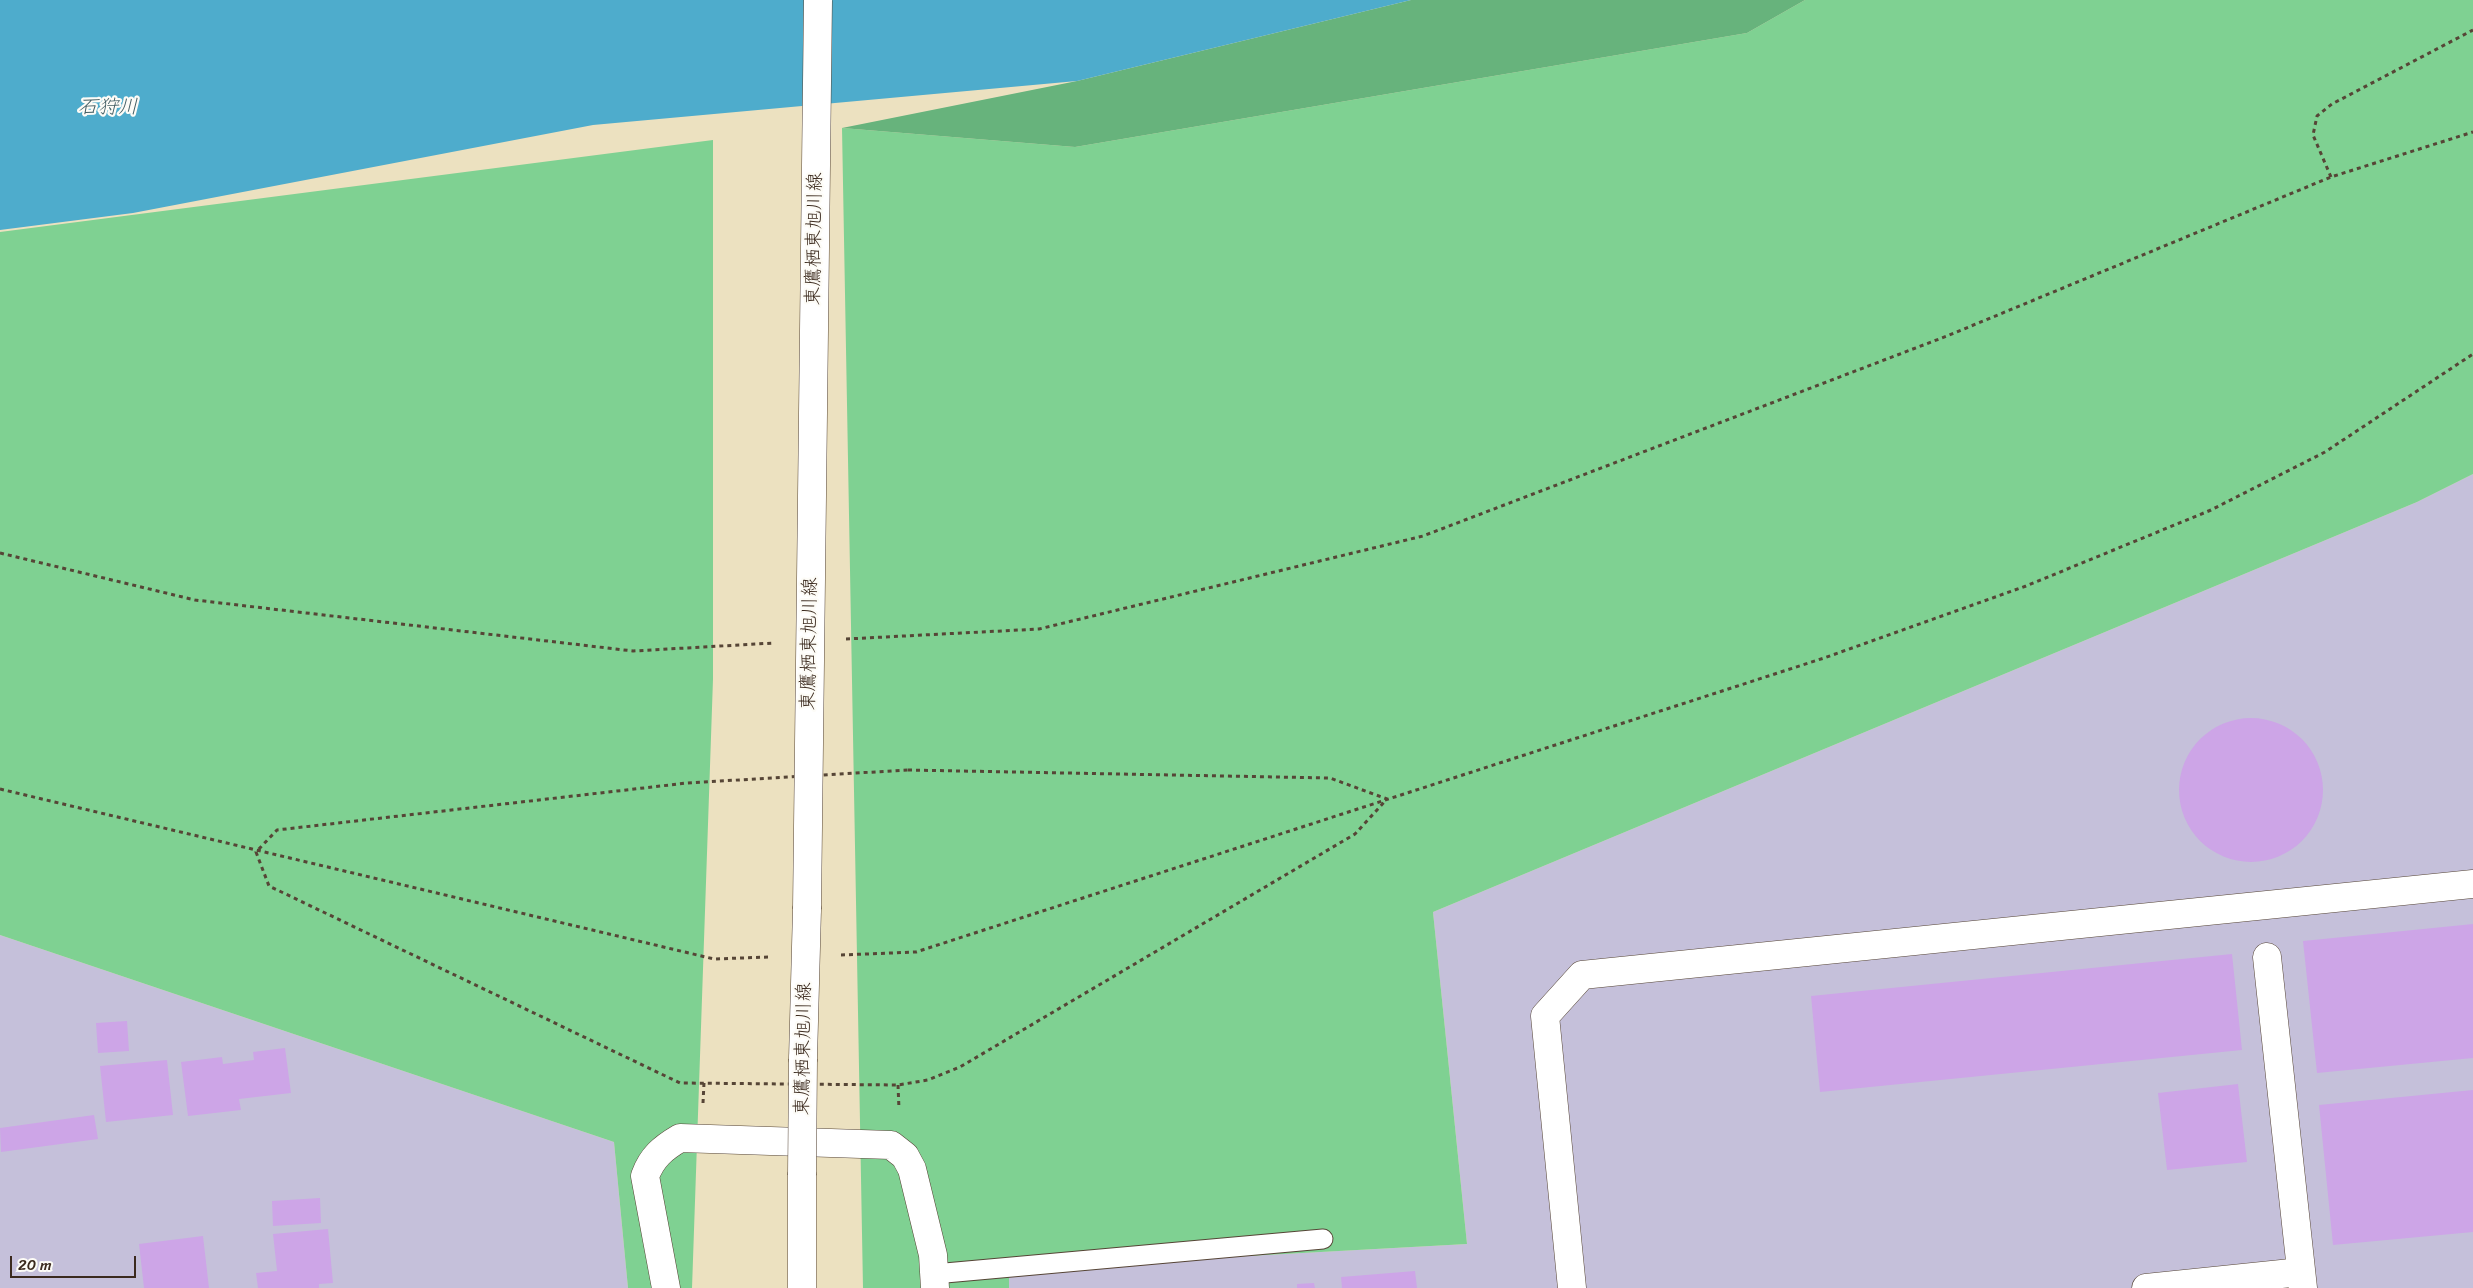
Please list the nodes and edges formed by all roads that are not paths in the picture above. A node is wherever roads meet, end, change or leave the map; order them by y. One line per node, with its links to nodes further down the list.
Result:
1 (818, 0): 8 (street, 東鷹栖東旭川線, bridge)
2 (2473, 884): 9 (street)
3 (2267, 958): 5 (street)
4 (1323, 1240): 6 (lane)
5 (2302, 1280): 10 (street)
6 (935, 1281): 7 (street)
7 (666, 1288)
8 (802, 1288)
9 (1572, 1288)
10 (2146, 1288)

